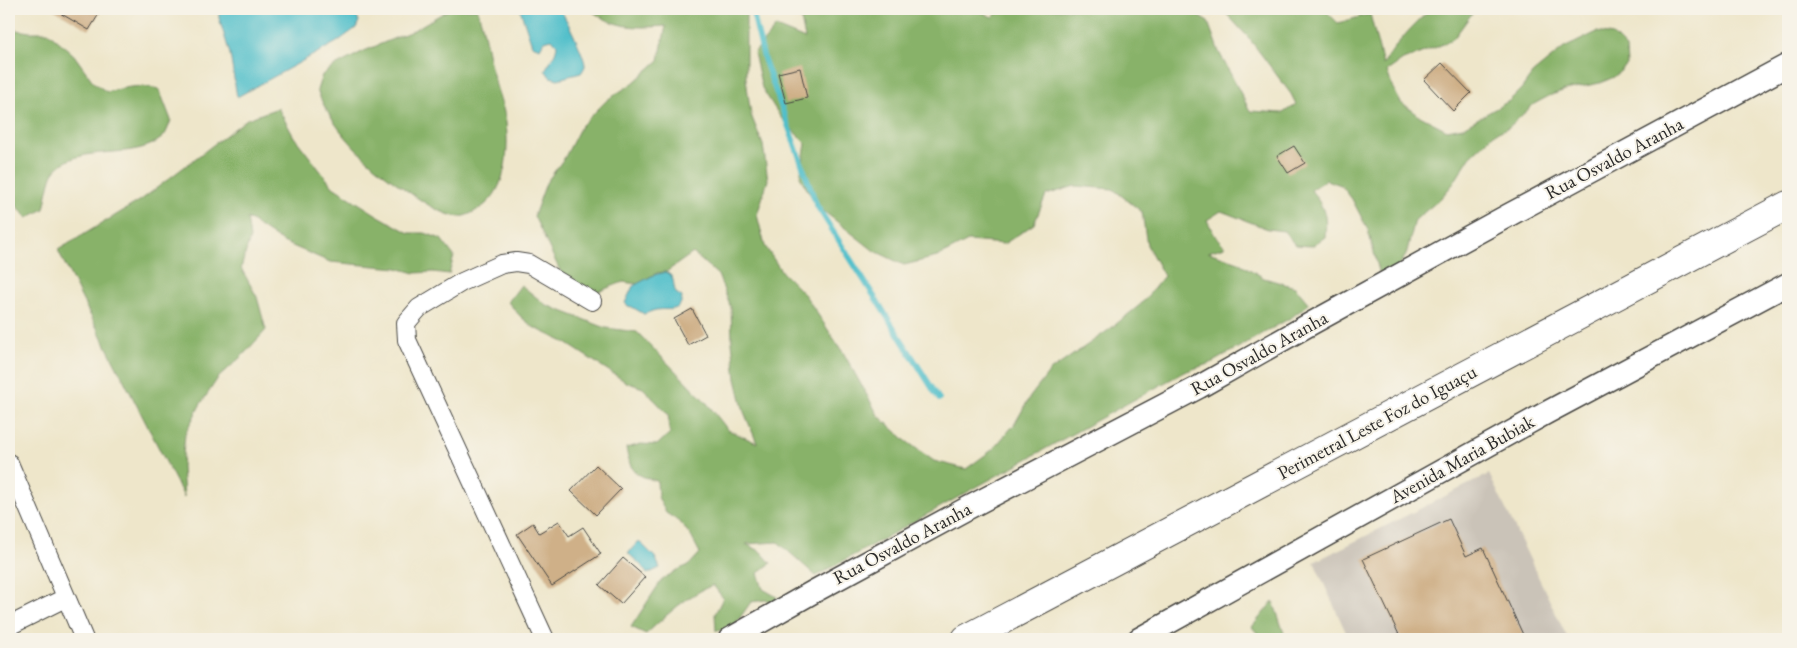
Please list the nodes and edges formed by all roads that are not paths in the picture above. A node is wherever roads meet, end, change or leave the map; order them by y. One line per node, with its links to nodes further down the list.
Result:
1 (1788, 65): 10 (street, Rua Osvaldo Aranha)
2 (1788, 205): 11 (highway, Perimetral Leste Foz do Iguaçu)
3 (1788, 284): 12 (street, Avenida Maria Bubiak)
4 (592, 301): 9 (street)
5 (9, 463): 6 (street)
6 (66, 598): 7 (street); 8 (street)
7 (9, 626)
8 (84, 639)
9 (544, 639)
10 (730, 639)
11 (966, 639)
12 (1139, 639)

